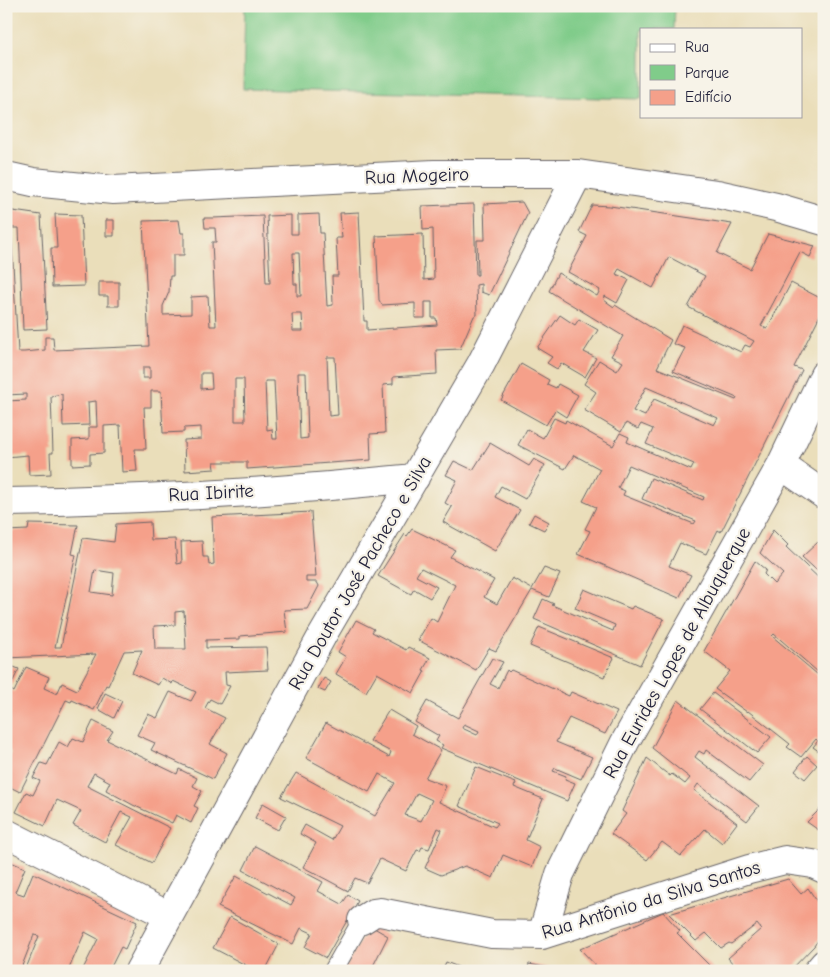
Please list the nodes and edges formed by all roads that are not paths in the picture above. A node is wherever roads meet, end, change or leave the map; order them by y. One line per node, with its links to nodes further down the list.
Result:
1 (578, 174): 2 (street, Rua Mogeiro); 3 (street, Rua Mogeiro); 6 (street, Rua Doutor José Pacheco e Silva)
2 (6, 176)
3 (824, 221)
4 (824, 375): 5 (street, Rua Eurides Lopes de Albuquerque)
5 (781, 465): 7 (street); 13 (street, Rua Eurides Lopes de Albuquerque)
6 (415, 478): 8 (street, Rua Ibirite); 11 (street, Rua Doutor José Pacheco e Silva)
7 (824, 495)
8 (6, 502)
9 (6, 833): 11 (street)
10 (824, 869): 13 (street, Rua Antônio da Silva Santos)
11 (169, 916): 15 (street, Rua Doutor José Pacheco e Silva)
12 (362, 920): 13 (street, Rua Antônio da Silva Santos); 16 (lane)
13 (542, 935)
14 (824, 964): 17 (street)
15 (139, 971)
16 (333, 971)
17 (818, 971)

